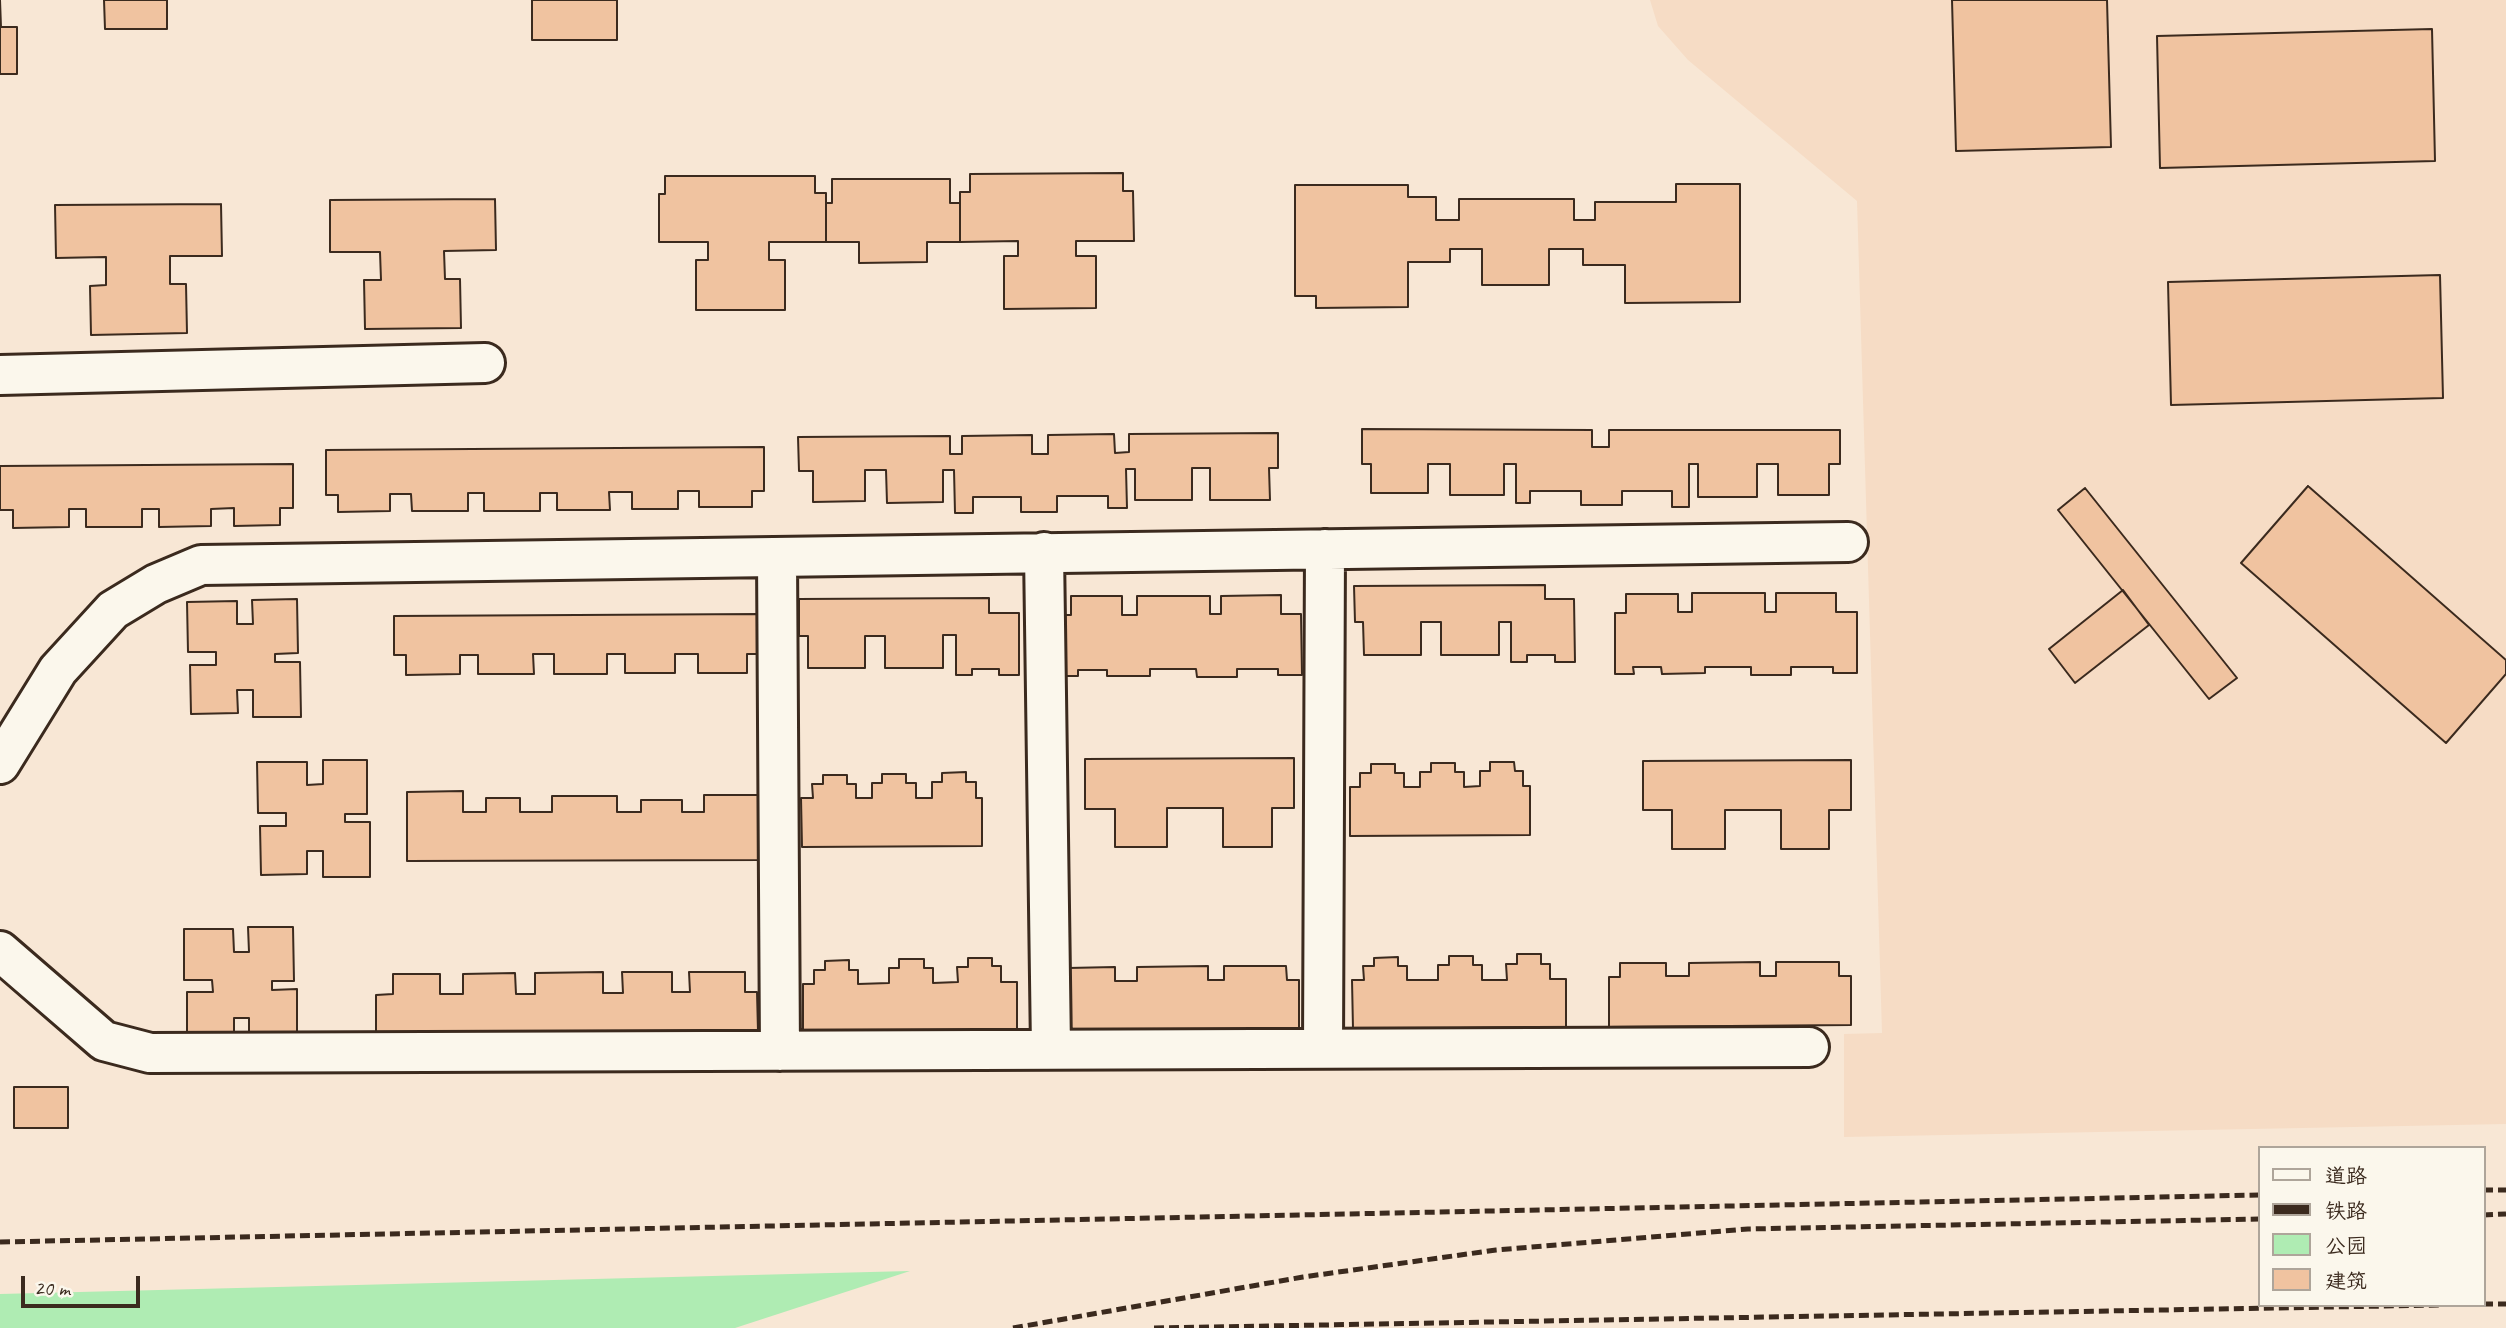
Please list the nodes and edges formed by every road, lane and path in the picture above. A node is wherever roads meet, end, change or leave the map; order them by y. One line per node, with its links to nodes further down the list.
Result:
1 (485, 363): 2 (lane)
2 (0, 374)
3 (1848, 542): 4 (lane)
4 (1325, 549): 5 (lane); 11 (lane)
5 (1044, 552): 6 (lane); 10 (lane)
6 (777, 556): 7 (lane); 12 (lane)
7 (0, 764)
8 (0, 951): 12 (lane)
9 (1809, 1047): 11 (lane)
10 (1051, 1049): 11 (lane); 12 (lane)
11 (1323, 1049)
12 (780, 1051)

